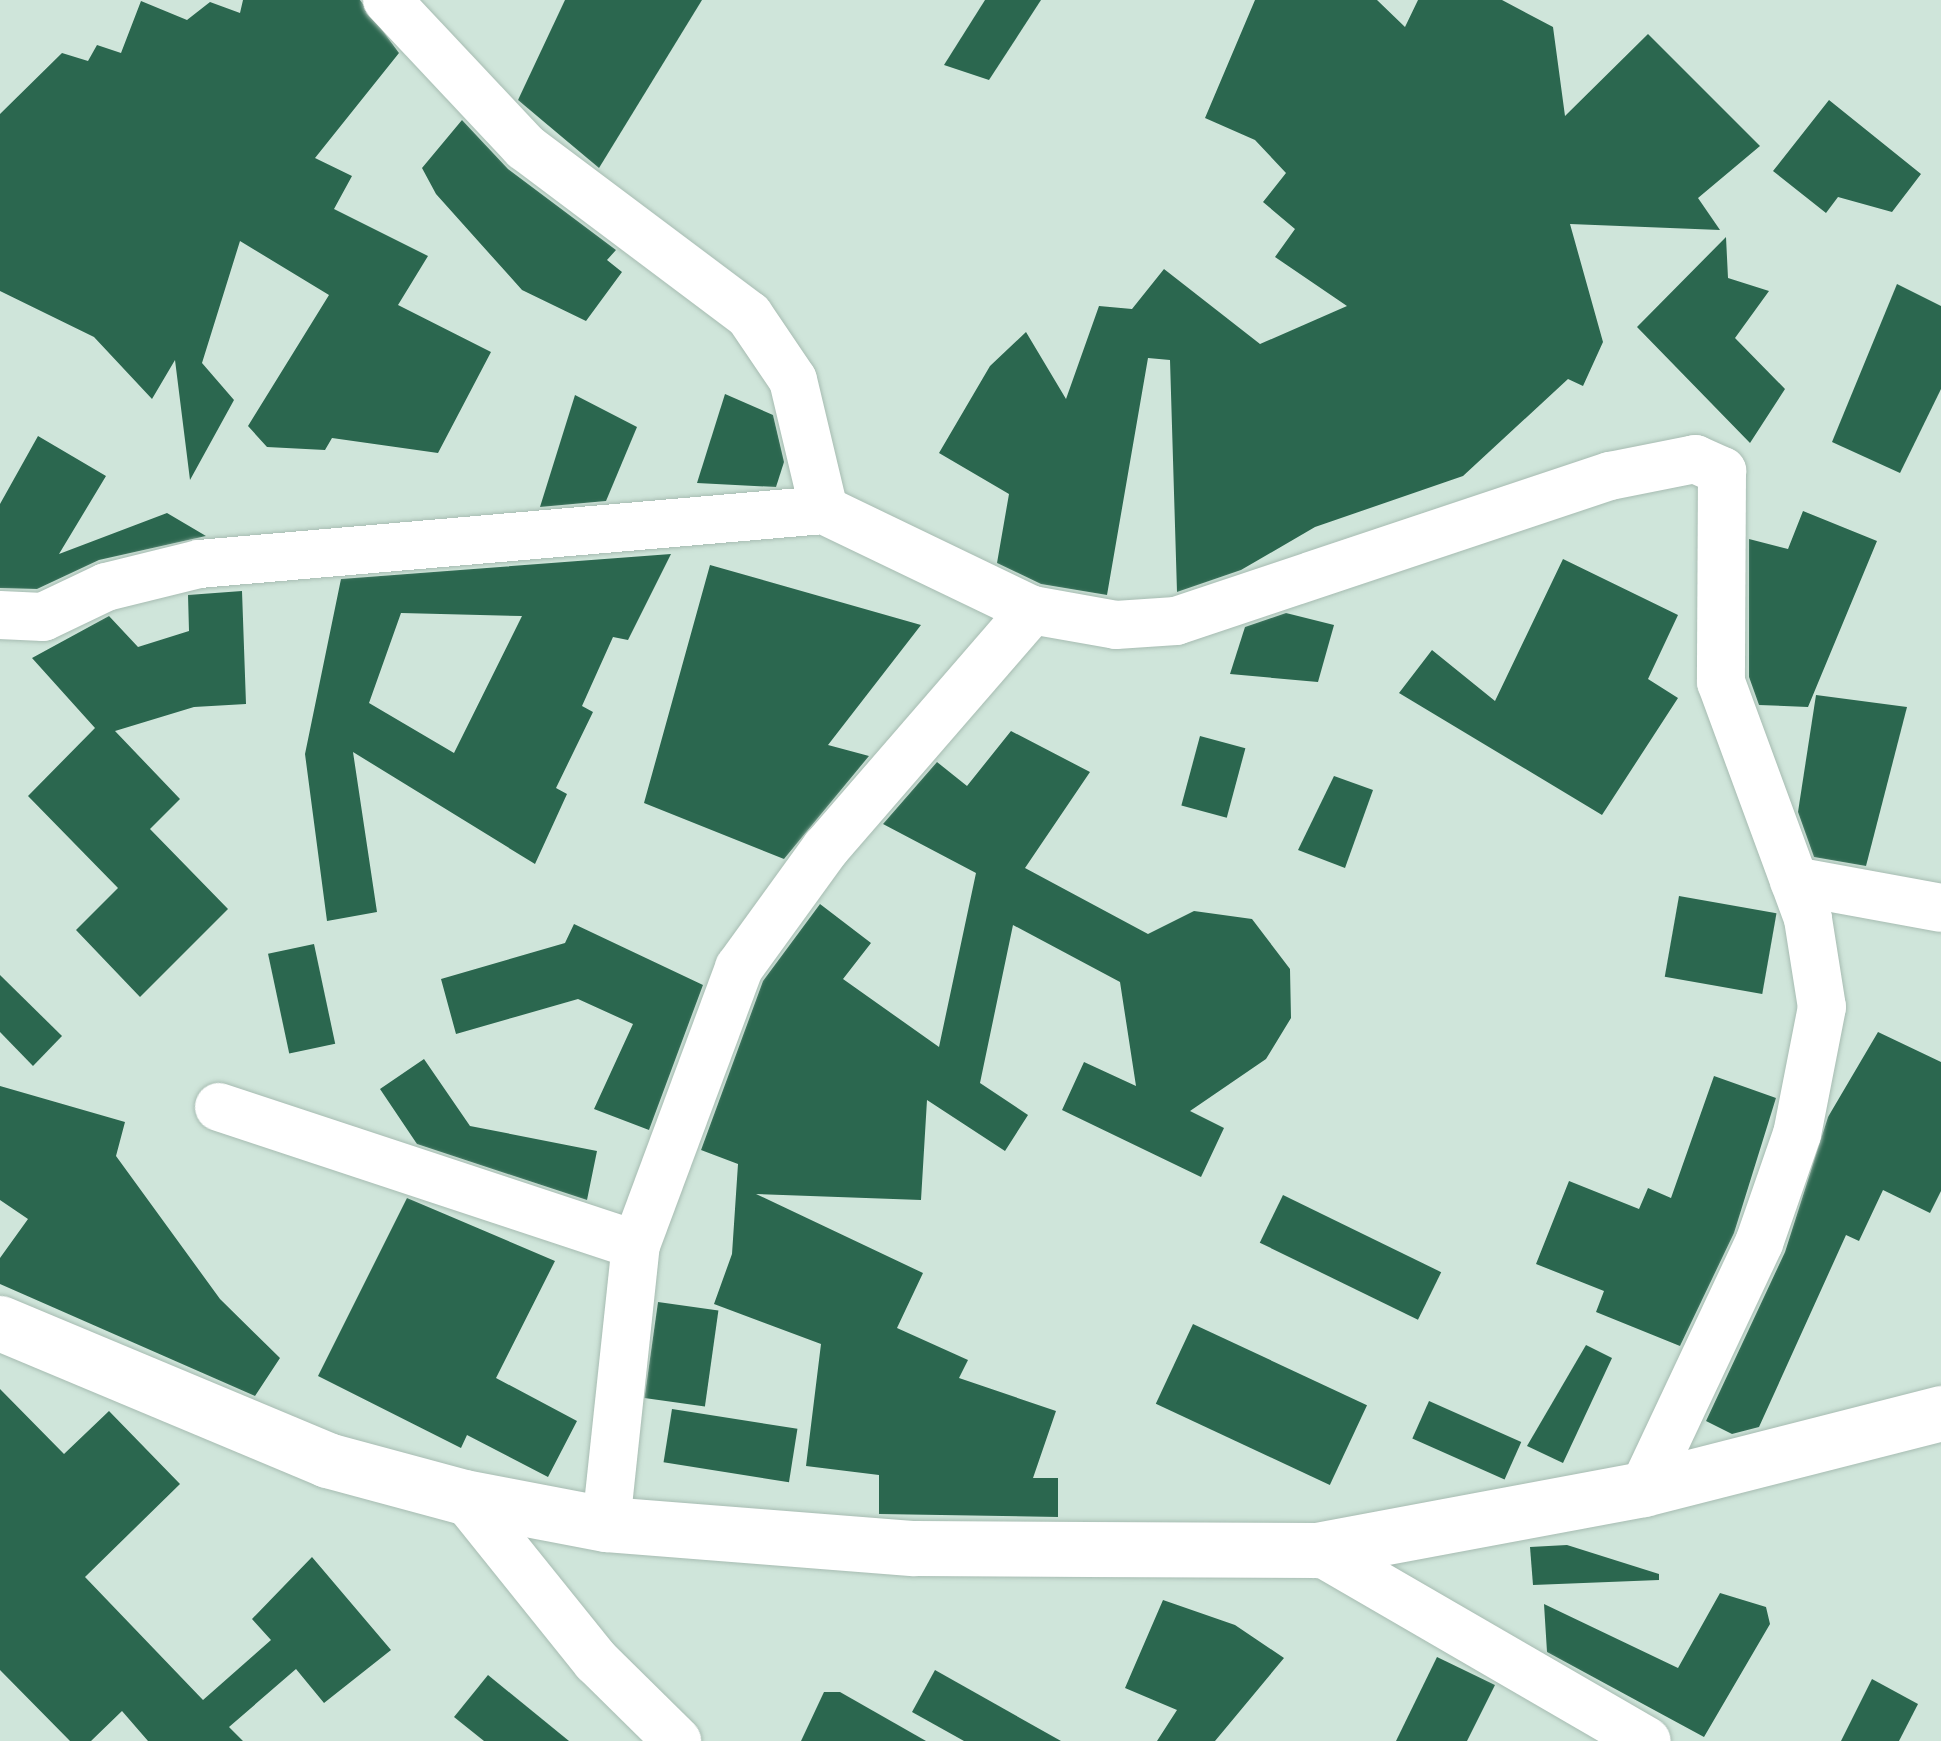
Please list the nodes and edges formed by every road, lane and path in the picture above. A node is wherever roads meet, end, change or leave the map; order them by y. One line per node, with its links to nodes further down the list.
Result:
1 (387, 0): 2 (street)
2 (824, 510): 3 (street); 4 (street)
3 (1032, 610): 5 (street); 8 (street)
4 (0, 615)
5 (1794, 882): 6 (street); 11 (street)
6 (1941, 908)
7 (220, 1108): 8 (street)
8 (636, 1245): 13 (street)
9 (0, 1323): 12 (street)
10 (1941, 1413): 11 (street)
11 (1643, 1489): 14 (street)
12 (464, 1497): 13 (street); 15 (street)
13 (606, 1524): 14 (street)
14 (1317, 1550): 16 (street)
15 (677, 1741)
16 (1647, 1741)

